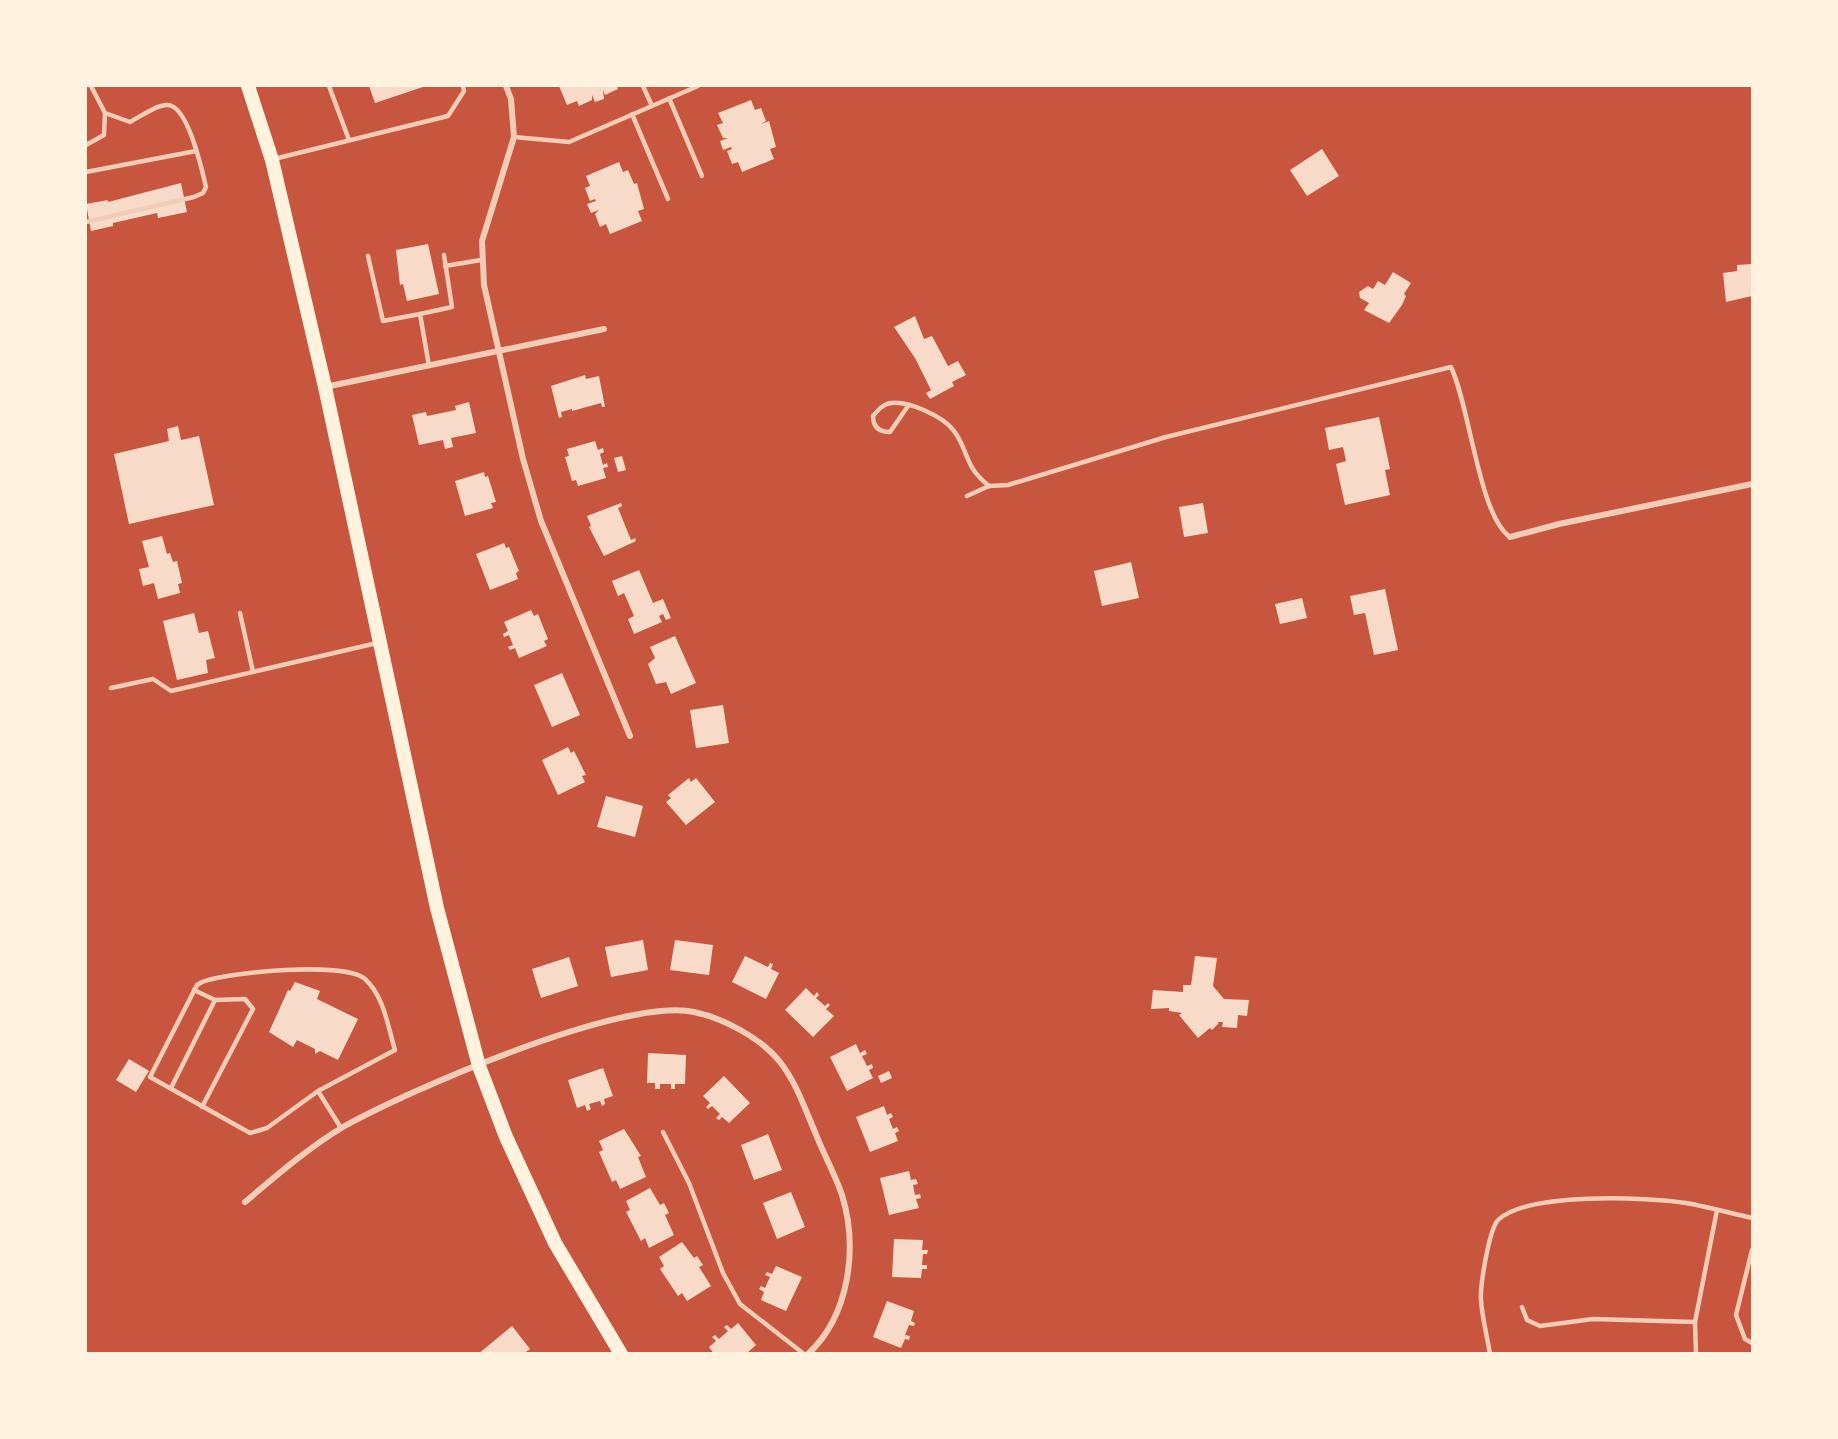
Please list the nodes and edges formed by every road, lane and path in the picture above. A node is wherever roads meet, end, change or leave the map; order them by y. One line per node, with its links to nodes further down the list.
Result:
1 (91, 86): 8 (lane); 11 (lane)
2 (248, 86): 17 (main road)
3 (329, 86): 14 (lane)
4 (463, 86): 14 (lane)
5 (506, 86): 13 (street)
6 (643, 86): 10 (lane)
7 (698, 86): 9 (lane)
8 (86, 88)
9 (669, 98): 10 (lane); 19 (lane)
10 (652, 106): 12 (lane)
11 (105, 113): 15 (lane); 16 (lane)
12 (632, 114): 13 (lane); 20 (lane)
13 (514, 137): 24 (street)
14 (349, 140): 17 (lane)
15 (86, 145)
16 (196, 151): 18 (lane); 21 (lane)
17 (272, 160): 30 (main road)
18 (86, 172)
19 (702, 176)
20 (668, 199)
21 (86, 222)
22 (368, 255): 26 (lane)
23 (444, 255): 25 (lane)
24 (481, 260): 25 (lane); 28 (street)
25 (445, 266): 26 (lane)
26 (420, 314): 29 (lane)
27 (604, 329): 28 (street)
28 (500, 351): 29 (street); 40 (street)
29 (429, 366): 30 (street)
30 (325, 387): 37 (main road)
31 (908, 406): 31 (lane); 33 (lane)
32 (1752, 484): 35 (street)
33 (989, 486): 34 (lane); 35 (lane)
34 (967, 496)
35 (1510, 537)
36 (240, 613): 38 (lane)
37 (380, 643): 38 (lane); 43 (main road)
38 (253, 672): 39 (lane)
39 (111, 688)
40 (630, 736)
41 (194, 990): 42 (lane); 44 (lane); 45 (lane)
42 (215, 1000): 44 (lane); 46 (lane)
43 (479, 1066): 47 (street); 56 (main road); 57 (street)
44 (171, 1088): 46 (lane)
45 (318, 1091): 46 (lane); 47 (lane)
46 (202, 1107)
47 (341, 1128): 49 (street)
48 (663, 1132): 57 (lane)
49 (244, 1202)
50 (1717, 1210): 51 (lane); 54 (lane); 58 (lane)
51 (1752, 1218)
52 (1752, 1250): 55 (lane)
53 (1522, 1307): 54 (lane)
54 (1695, 1322): 59 (lane)
55 (1752, 1343)
56 (621, 1353)
57 (806, 1353)
58 (1490, 1353)
59 (1696, 1353)

